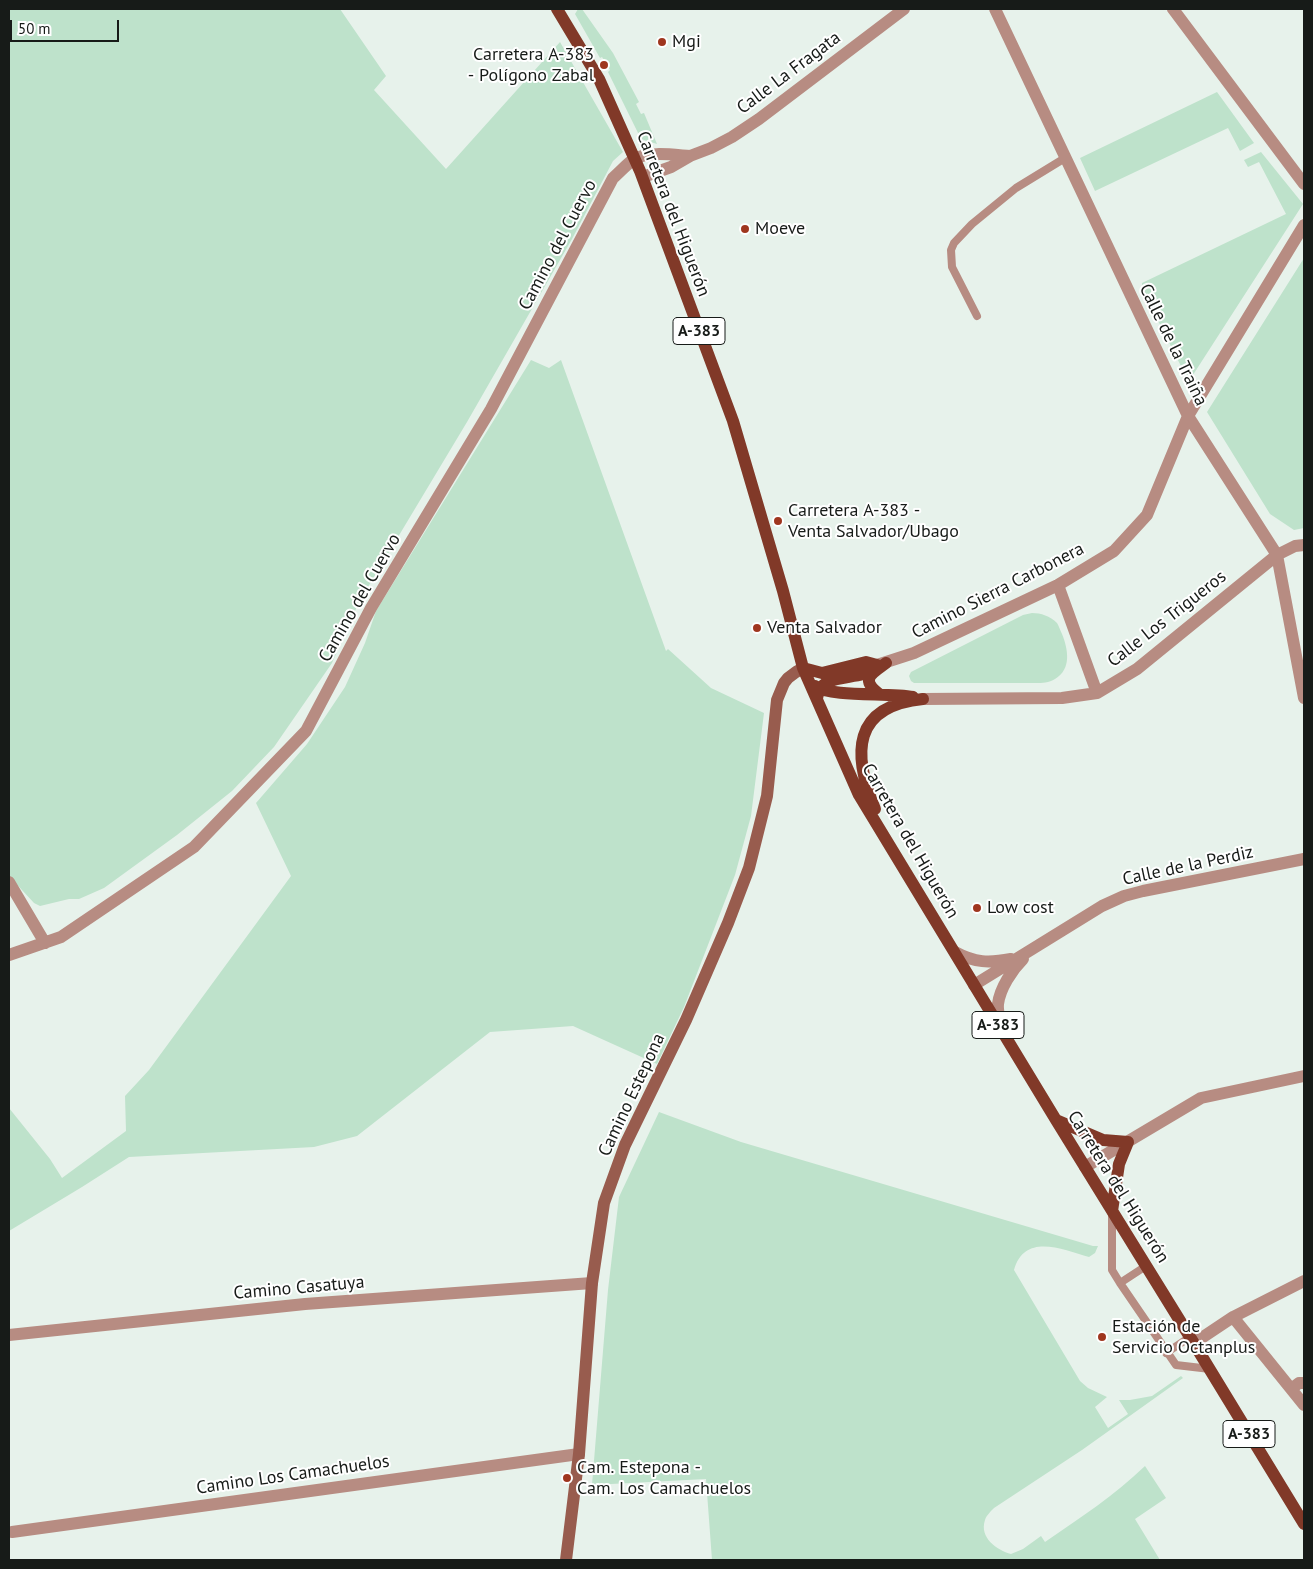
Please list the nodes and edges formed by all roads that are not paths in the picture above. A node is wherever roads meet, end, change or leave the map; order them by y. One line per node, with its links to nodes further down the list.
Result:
1 (557, 9): 7 (main road, Carretera del Higuerón / A-383)
2 (904, 9): 5 (street, Calle La Fragata)
3 (995, 9): 6 (street, Calle de la Traiña)
4 (1173, 9): 9 (street)
5 (690, 156): 7 (street, Calle La Fragata); 8 (street, Calle La Fragata)
6 (1065, 158): 11 (lane); 12 (street, Calle de la Traiña)
7 (635, 159): 8 (main road, Carretera del Higuerón / A-383); 26 (street, Camino del Cuervo)
8 (642, 178): 17 (main road, Carretera del Higuerón / A-383)
9 (1304, 184)
10 (1304, 225): 12 (street, Camino Sierra Carbonera)
11 (977, 316)
12 (1188, 416): 14 (street, Calle de la Traiña); 15 (street, Camino Sierra Carbonera)
13 (1304, 545): 14 (street, Calle Los Trigueros)
14 (1277, 555): 18 (street, Calle Los Trigueros); 21 (street, Calle de la Traiña)
15 (1058, 585): 16 (street, Camino Sierra Carbonera); 18 (street)
16 (881, 664): 17 (main road); 19 (main road); 20 (main road)
17 (806, 674): 19 (main road, Carretera del Higuerón / A-383); 40 (main road, Camino Estepona)
18 (1097, 693): 22 (street, Calle Los Trigueros)
19 (818, 694): 20 (main road); 23 (main road, Carretera del Higuerón / A-383)
20 (879, 694): 22 (main road)
21 (1304, 698)
22 (923, 699): 23 (main road)
23 (889, 844): 28 (main road, Carretera del Higuerón / A-383)
24 (1304, 859): 27 (street, Calle de la Perdiz)
25 (9, 882): 26 (street)
26 (45, 942): 29 (street, Camino del Cuervo)
27 (1032, 949): 30 (street, Calle de la Perdiz); 32 (street, Calle de la Perdiz)
28 (955, 952): 30 (street, Calle de la Perdiz); 31 (main road, Carretera del Higuerón / A-383)
29 (9, 954)
30 (1018, 958): 31 (street, Calle de la Perdiz)
31 (974, 985): 32 (main road, Carretera del Higuerón / A-383)
32 (1002, 1031): 34 (main road, Carretera del Higuerón / A-383)
33 (1304, 1076): 35 (street)
34 (1056, 1120): 35 (main road); 36 (main road, Carretera del Higuerón / A-383)
35 (1128, 1142): 36 (street); 37 (main road)
36 (1085, 1167): 37 (main road, Carretera del Higuerón / A-383)
37 (1112, 1211): 38 (main road, Carretera del Higuerón / A-383); 41 (lane)
38 (1146, 1266): 41 (lane); 44 (main road, Carretera del Higuerón / A-383)
39 (1304, 1282): 42 (street)
40 (592, 1283): 43 (street, Camino Casatuya); 50 (main road, Camino Estepona)
41 (1120, 1283): 45 (lane)
42 (1233, 1317): 44 (street); 48 (street)
43 (9, 1335)
44 (1192, 1340): 45 (lane); 46 (main road, Carretera del Higuerón / A-383)
45 (1166, 1353): 46 (lane)
46 (1210, 1368): 51 (main road, Carretera del Higuerón / A-383)
47 (1304, 1383): 48 (street)
48 (1290, 1389): 49 (street)
49 (1304, 1406)
50 (579, 1454): 52 (street, Camino Los Camachuelos); 53 (main road, Camino Estepona)
51 (1304, 1524)
52 (12, 1532)
53 (566, 1560)

